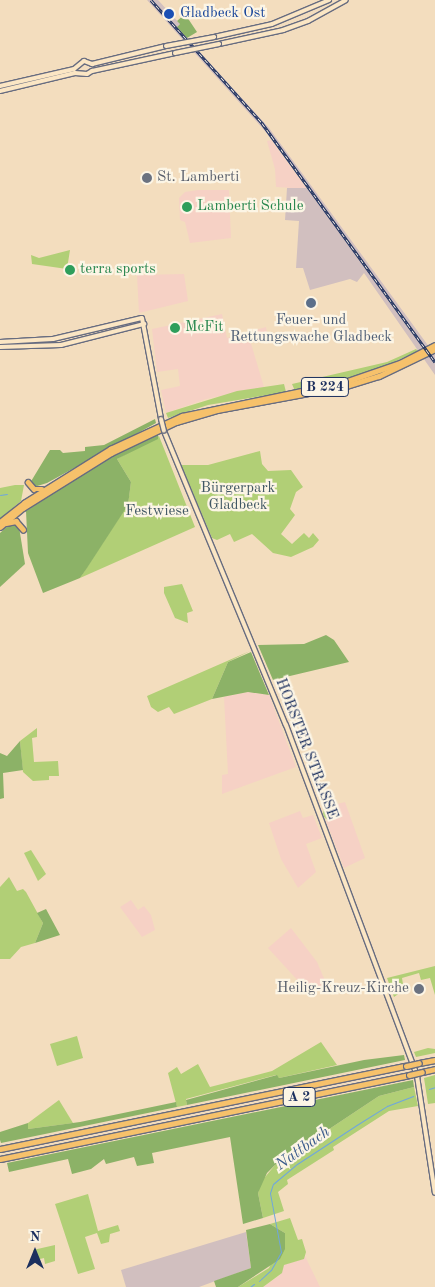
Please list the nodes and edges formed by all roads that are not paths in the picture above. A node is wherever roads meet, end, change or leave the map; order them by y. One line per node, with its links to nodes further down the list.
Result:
1 (330, 0): 3 (main road, bridge)
2 (346, 0): 5 (main road, bridge)
3 (92, 64): 4 (main road); 5 (main road)
4 (79, 66): 6 (main road); 7 (main road)
5 (92, 71): 6 (main road)
6 (80, 72): 8 (main road)
7 (0, 86)
8 (0, 91)
9 (144, 324): 10 (main road, HORSTER STRASSE); 12 (main road); 24 (main road, HORSTER STRASSE, bridge)
10 (0, 342)
11 (435, 345): 15 (main road, B 224)
12 (0, 347)
13 (435, 349): 16 (main road, B 224)
14 (28, 482): 15 (main road)
15 (50, 485): 16 (main road, B 224)
16 (24, 506): 17 (main road, B 224)
17 (2, 522): 18 (main road, B 224); 19 (main road)
18 (0, 527)
19 (22, 529)
20 (435, 1060): 22 (highway, A 2, bridge)
21 (435, 1069): 23 (highway, A 2, bridge)
22 (2, 1149)
23 (3, 1158)
24 (435, 1193)

